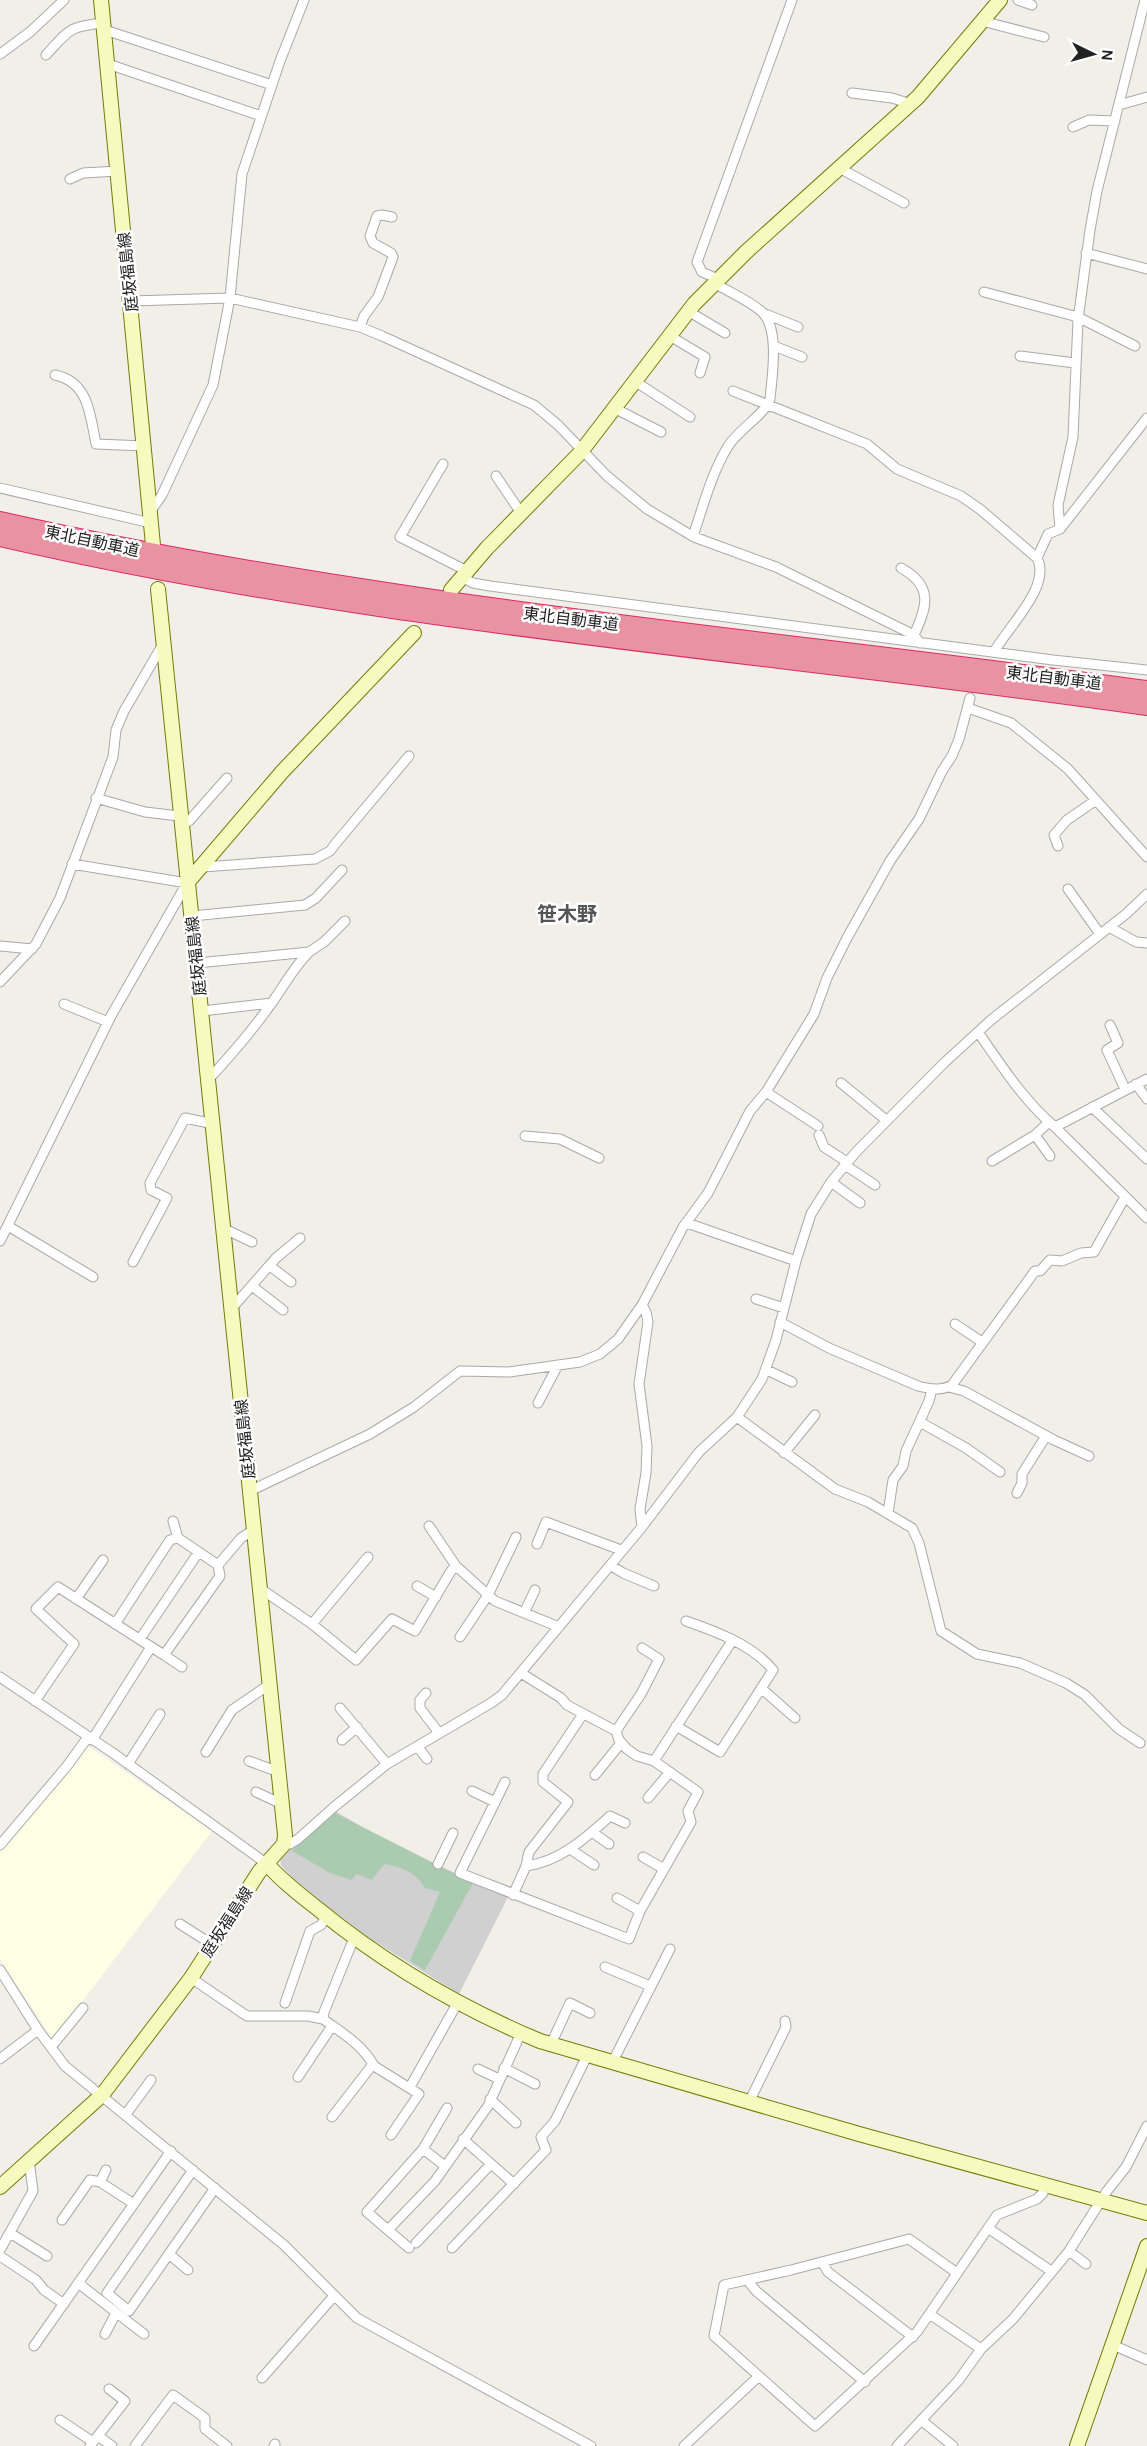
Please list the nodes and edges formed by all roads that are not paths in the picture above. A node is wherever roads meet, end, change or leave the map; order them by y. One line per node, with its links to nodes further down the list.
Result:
1 (64, 0): 12 (street)
2 (101, 0): 10 (street, 庭坂福島線)
3 (304, 0): 15 (street)
4 (792, 0): 30 (street)
5 (1000, 0): 9 (street)
6 (1018, 0): 8 (street)
7 (1145, 0): 19 (street)
8 (1032, 5)
9 (982, 21): 11 (street); 18 (street)
10 (104, 26): 13 (street); 14 (street, 庭坂福島線); 15 (street)
11 (1044, 37)
12 (0, 54)
13 (45, 55)
14 (108, 64): 20 (street); 24 (street, 庭坂福島線)
15 (272, 85): 20 (street)
16 (852, 93): 18 (street)
17 (1147, 97): 19 (street)
18 (911, 104): 23 (street)
19 (1119, 105): 21 (street)
20 (261, 116): 32 (street)
21 (1115, 121): 22 (street); 28 (street)
22 (1073, 127)
23 (841, 169): 26 (street); 30 (street)
24 (118, 171): 25 (street); 33 (street, 庭坂福島線)
25 (70, 179)
26 (904, 203)
27 (392, 217): 37 (street)
28 (1086, 253): 29 (street); 36 (street)
29 (1147, 269)
30 (716, 281): 34 (street); 35 (street)
31 (984, 292): 36 (street)
32 (230, 298): 33 (street); 37 (street); 61 (street)
33 (131, 301): 55 (street, 庭坂福島線)
34 (688, 311): 39 (street); 40 (street)
35 (763, 313): 38 (street); 41 (street)
36 (1078, 317): 42 (street); 45 (street)
37 (360, 327): 56 (street)
38 (798, 327)
39 (725, 333)
40 (670, 336): 46 (street); 48 (street)
41 (774, 346): 44 (street); 50 (street)
42 (1135, 346)
43 (1020, 356): 45 (street)
44 (802, 357)
45 (1076, 363): 63 (street)
46 (700, 373)
47 (55, 375): 55 (street)
48 (636, 382): 51 (street); 52 (street)
49 (733, 391): 50 (street)
50 (768, 405): 64 (street); 67 (street)
51 (616, 409): 54 (street); 56 (street)
52 (690, 417)
53 (1147, 418): 63 (street)
54 (661, 432)
55 (145, 446): 61 (street, 庭坂福島線)
56 (582, 450): 60 (street); 64 (street)
57 (443, 464): 69 (street)
58 (496, 476): 60 (street)
59 (0, 488): 61 (street)
60 (521, 513): 69 (street)
61 (150, 518): 66 (street, 庭坂福島線)
62 (0, 521): 77 (highway, 東北自動車道)
63 (1060, 529): 67 (street)
64 (693, 536): 73 (street)
65 (0, 537): 78 (highway, 東北自動車道)
66 (153, 545)
67 (1037, 558): 75 (street)
68 (901, 568): 73 (street)
69 (464, 574): 71 (street); 73 (street)
70 (158, 589): 74 (street, 庭坂福島線)
71 (451, 590)
72 (414, 633): 87 (street)
73 (917, 639): 75 (street)
74 (164, 644): 81 (street); 83 (street, 庭坂福島線)
75 (994, 652): 76 (street)
76 (1147, 670)
77 (1147, 690)
78 (1147, 706)
79 (409, 756): 87 (street)
80 (227, 778): 83 (street)
81 (96, 798): 83 (street); 86 (street)
82 (1096, 800): 84 (street); 85 (street); 113 (street)
83 (180, 821): 89 (street, 庭坂福島線)
84 (1058, 846)
85 (1147, 858)
86 (72, 864): 89 (street); 98 (street)
87 (202, 867): 89 (street)
88 (342, 870): 92 (street)
89 (187, 884): 92 (street, 庭坂福島線); 105 (street)
90 (1068, 889): 95 (street)
91 (1147, 894): 94 (street)
92 (192, 916): 100 (street, 庭坂福島線)
93 (345, 921): 99 (street)
94 (1109, 927): 95 (street); 96 (street)
95 (1100, 934): 107 (street)
96 (1147, 943)
97 (0, 946): 98 (street)
98 (32, 949): 101 (street)
99 (309, 952): 100 (street); 102 (street)
100 (197, 963): 104 (street, 庭坂福島線)
101 (0, 982)
102 (272, 1003): 104 (street); 108 (street)
103 (64, 1004): 105 (street)
104 (202, 1011): 108 (street, 庭坂福島線)
105 (108, 1022): 132 (street)
106 (1110, 1025): 112 (street)
107 (978, 1032): 116 (street); 118 (street)
108 (209, 1079): 117 (street, 庭坂福島線)
109 (1147, 1079): 111 (street)
110 (842, 1083): 116 (street)
111 (1136, 1084): 112 (street); 114 (street)
112 (1125, 1089): 115 (street)
113 (766, 1092): 125 (street); 131 (street)
114 (1147, 1099)
115 (1092, 1107): 118 (street); 123 (street)
116 (886, 1120): 125 (street)
117 (214, 1124): 133 (street, 庭坂福島線); 138 (street)
118 (1052, 1124): 119 (street); 128 (street)
119 (1035, 1135): 121 (street); 124 (street)
120 (525, 1136): 122 (street)
121 (1050, 1156)
122 (599, 1158)
123 (1147, 1159)
124 (992, 1161)
125 (846, 1164): 126 (street); 127 (street)
126 (831, 1182): 129 (street); 137 (street)
127 (874, 1185)
128 (1125, 1197): 130 (street); 150 (street)
129 (860, 1203)
130 (1147, 1218)
131 (687, 1223): 137 (street); 144 (street)
132 (8, 1226): 135 (street); 140 (street)
133 (224, 1231): 136 (street); 145 (street, 庭坂福島線)
134 (300, 1238): 139 (street)
135 (0, 1241)
136 (252, 1242)
137 (796, 1261): 146 (street)
138 (133, 1262)
139 (270, 1266): 141 (street); 142 (street)
140 (93, 1277)
141 (291, 1282)
142 (252, 1286): 145 (street); 147 (street)
143 (756, 1299): 146 (street)
144 (642, 1305): 151 (street); 169 (street)
145 (232, 1308): 164 (street, 庭坂福島線)
146 (784, 1308): 148 (street)
147 (283, 1310)
148 (780, 1322): 152 (street); 155 (street)
149 (955, 1324): 150 (street)
150 (982, 1342): 154 (street)
151 (558, 1365): 156 (street); 164 (street)
152 (767, 1370): 153 (street); 158 (street)
153 (792, 1382)
154 (949, 1387): 155 (street); 160 (street)
155 (932, 1389): 159 (street)
156 (538, 1403)
157 (815, 1415): 161 (street)
158 (736, 1417): 161 (street); 169 (street)
159 (920, 1422): 163 (street); 166 (street)
160 (1046, 1436): 162 (street); 165 (street)
161 (784, 1453): 166 (street)
162 (1089, 1456)
163 (1000, 1472)
164 (250, 1491): 170 (street, 庭坂福島線)
165 (1017, 1492)
166 (888, 1513): 217 (street)
167 (173, 1521): 172 (street)
168 (429, 1526): 180 (street)
169 (642, 1527): 174 (street)
170 (255, 1529): 178 (street); 183 (street, 庭坂福島線)
171 (516, 1537): 185 (street)
172 (178, 1538): 175 (street); 190 (street)
173 (537, 1544): 174 (street)
174 (621, 1550): 179 (street)
175 (198, 1553): 178 (street); 194 (street)
176 (368, 1557): 191 (street)
177 (103, 1560): 187 (street)
178 (218, 1565): 198 (street)
179 (610, 1565): 182 (street); 192 (street)
180 (456, 1566): 185 (street); 186 (street)
181 (417, 1586): 186 (street)
182 (654, 1586)
183 (261, 1589): 191 (street); 202 (street, 庭坂福島線)
184 (535, 1590): 188 (street)
185 (488, 1595): 188 (street); 193 (street)
186 (435, 1597): 191 (street)
187 (76, 1599): 190 (street); 205 (street)
188 (524, 1613): 192 (street)
189 (686, 1622): 195 (street)
190 (115, 1624): 194 (street)
191 (312, 1624)
192 (560, 1627): 200 (street)
193 (460, 1637)
194 (140, 1639): 196 (street)
195 (732, 1641): 203 (street); 210 (street)
196 (151, 1647): 198 (street); 214 (street)
197 (642, 1648): 212 (street)
198 (164, 1655): 199 (street)
199 (182, 1667)
200 (521, 1673): 208 (street); 213 (street)
201 (0, 1677): 205 (street)
202 (267, 1682): 219 (street); 225 (street, 庭坂福島線)
203 (761, 1688): 209 (street); 210 (street)
204 (426, 1693): 213 (street)
205 (35, 1701): 214 (street)
206 (340, 1708): 211 (street)
207 (160, 1714): 223 (street)
208 (583, 1714): 212 (street); 245 (street)
209 (795, 1718)
210 (676, 1726): 222 (street)
211 (357, 1727): 215 (street); 224 (street)
212 (616, 1731): 216 (street)
213 (439, 1733): 218 (street)
214 (90, 1738): 223 (street); 239 (street)
215 (342, 1740)
216 (621, 1743): 222 (street); 227 (street)
217 (1140, 1743)
218 (417, 1746): 220 (street); 224 (street)
219 (206, 1752)
220 (427, 1759)
221 (249, 1761): 225 (street)
222 (654, 1761): 226 (street)
223 (128, 1764): 242 (street)
224 (387, 1764): 237 (street)
225 (279, 1772): 233 (street, 庭坂福島線)
226 (670, 1772): 231 (street); 246 (street)
227 (595, 1775)
228 (505, 1782): 232 (street)
229 (256, 1791): 233 (street)
230 (472, 1791): 232 (street)
231 (648, 1798)
232 (495, 1802): 247 (street)
233 (282, 1803): 237 (street, 庭坂福島線)
234 (625, 1823): 235 (street)
235 (592, 1832): 238 (street); 240 (street)
236 (453, 1833): 243 (street)
237 (284, 1844): 242 (street, 庭坂福島線)
238 (609, 1844)
239 (0, 1845)
240 (570, 1849): 244 (street); 245 (street)
241 (644, 1857): 246 (street)
242 (267, 1864): 250 (street); 253 (street, 庭坂福島線)
243 (438, 1864)
244 (594, 1865)
245 (526, 1866): 247 (street)
246 (664, 1869): 249 (street)
247 (513, 1895): 249 (street)
248 (617, 1898): 249 (street)
249 (640, 1911)
250 (327, 1916): 252 (street); 260 (street)
251 (180, 1924): 253 (street)
252 (354, 1938): 259 (street); 263 (street)
253 (213, 1945): 257 (street, 庭坂福島線)
254 (670, 1949): 258 (street)
255 (605, 1967): 258 (street)
256 (0, 1970): 266 (street)
257 (191, 1978): 263 (street); 281 (street, 庭坂福島線)
258 (650, 1986): 272 (street)
259 (458, 2002): 267 (street); 280 (street)
260 (285, 2003)
261 (83, 2008): 269 (street)
262 (590, 2013): 268 (street)
263 (324, 2019): 265 (street)
264 (784, 2021): 283 (street)
265 (332, 2026): 273 (street); 276 (street)
266 (38, 2030): 269 (street); 271 (street)
267 (521, 2033): 268 (street); 274 (street)
268 (551, 2044): 270 (street)
269 (51, 2047): 281 (street)
270 (587, 2056): 272 (street); 299 (street)
271 (0, 2059)
272 (612, 2063): 283 (street)
273 (373, 2064): 280 (street); 286 (street)
274 (504, 2068): 277 (street); 279 (street)
275 (478, 2069): 277 (street)
276 (298, 2076)
277 (499, 2079): 282 (street)
278 (151, 2080): 285 (street)
279 (536, 2084)
280 (410, 2087): 289 (street)
281 (102, 2095): 285 (street); 293 (street, 庭坂福島線)
282 (490, 2099): 287 (street); 290 (street)
283 (749, 2102): 300 (street)
284 (447, 2108): 291 (street)
285 (126, 2114): 292 (street)
286 (332, 2117)
287 (516, 2124)
288 (1147, 2126): 303 (street)
289 (391, 2135)
290 (463, 2139): 294 (street); 295 (street)
291 (423, 2149): 295 (street); 308 (street)
292 (171, 2151): 297 (street); 304 (street)
293 (29, 2160): 301 (street, 庭坂福島線); 309 (street)
294 (491, 2164): 299 (street); 308 (street)
295 (445, 2166): 308 (street)
296 (106, 2170): 298 (street)
297 (193, 2170): 302 (street); 314 (street)
298 (100, 2182): 304 (street); 306 (street)
299 (514, 2184): 311 (street)
300 (1045, 2184): 303 (street); 307 (street)
301 (0, 2187)
302 (215, 2188): 314 (street); 324 (street)
303 (1101, 2201): 305 (street); 313 (street)
304 (134, 2204): 323 (street)
305 (1147, 2213)
306 (62, 2220)
307 (988, 2228): 320 (street); 321 (street)
308 (388, 2230)
309 (10, 2233): 312 (street); 316 (street)
310 (1147, 2247): 331 (street)
311 (453, 2248)
312 (0, 2250)
313 (1069, 2251): 318 (street); 320 (street)
314 (169, 2254): 319 (street)
315 (0, 2256): 325 (street)
316 (47, 2256)
317 (822, 2262): 321 (street); 322 (street); 330 (street)
318 (1086, 2265)
319 (188, 2270)
320 (1051, 2271): 333 (street)
321 (957, 2273): 327 (street)
322 (747, 2280): 335 (street); 337 (street)
323 (78, 2283): 325 (street); 326 (street)
324 (334, 2296): 336 (street); 345 (street)
325 (64, 2304): 332 (street)
326 (116, 2313): 328 (street); 329 (street)
327 (931, 2315): 330 (street); 333 (street)
328 (105, 2334)
329 (144, 2334)
330 (913, 2337): 337 (street)
331 (1113, 2345): 334 (street); 349 (street)
332 (34, 2346)
333 (981, 2349): 340 (street)
334 (1147, 2360)
335 (759, 2376): 337 (street); 346 (street)
336 (262, 2378)
337 (865, 2382)
338 (109, 2389): 341 (street)
339 (60, 2420): 341 (street)
340 (921, 2420): 347 (street); 348 (street)
341 (94, 2441): 342 (street)
342 (112, 2446)
343 (135, 2446): 344 (street)
344 (226, 2446)
345 (591, 2446)
346 (684, 2446)
347 (897, 2446)
348 (953, 2446)
349 (1077, 2446)

